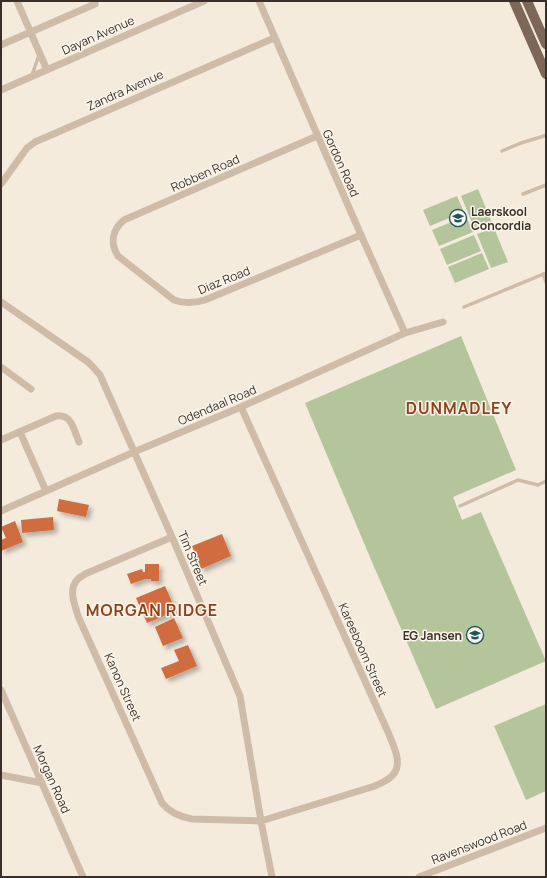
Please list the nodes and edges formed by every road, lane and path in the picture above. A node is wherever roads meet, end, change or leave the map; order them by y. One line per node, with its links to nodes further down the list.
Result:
1 (17, 1): 7 (street)
2 (204, 1): 12 (street, Dayan Avenue)
3 (259, 1): 8 (street, Gordon Road)
4 (514, 1): 13 (main road)
5 (527, 1): 9 (main road)
6 (95, 4): 7 (street)
7 (31, 32): 10 (street); 11 (street)
8 (274, 38): 17 (street, Gordon Road); 19 (street, Zandra Avenue)
9 (546, 44)
10 (1, 45)
11 (40, 53): 12 (street); 14 (lane)
12 (47, 70): 14 (street, Dayan Avenue)
13 (546, 74)
14 (32, 76): 15 (street, Dayan Avenue)
15 (1, 90)
16 (546, 135): 18 (lane)
17 (317, 136): 23 (street, Gordon Road); 24 (street, Robben Road)
18 (502, 152)
19 (3, 175): 20 (street, Zandra Avenue)
20 (1, 184)
21 (546, 185): 22 (lane)
22 (523, 194)
23 (361, 235): 24 (street, Diaz Road); 30 (street, Gordon Road)
24 (113, 241)
25 (544, 273): 26 (lane); 28 (lane)
26 (546, 282)
27 (1, 302): 37 (street, Tim Street)
28 (464, 307)
29 (443, 322): 30 (street, Odendaal Road)
30 (405, 333): 33 (street, Odendaal Road)
31 (1, 367): 32 (street)
32 (31, 389)
33 (241, 407): 37 (street, Odendaal Road); 46 (street, Kareeboom Street)
34 (20, 432): 35 (street); 36 (street); 39 (street)
35 (1, 440)
36 (79, 442)
37 (134, 452): 39 (street, Odendaal Road); 42 (street, Tim Street)
38 (546, 482): 40 (lane)
39 (46, 491): 41 (street, Odendaal Road)
40 (460, 506)
41 (1, 511)
42 (172, 537): 46 (street, Tim Street); 46 (street, Kanon Street)
43 (1, 690): 45 (street, Morgan Road)
44 (1, 775): 45 (street)
45 (42, 783): 48 (street, Morgan Road)
46 (261, 821): 49 (street, Tim Street)
47 (546, 828): 50 (street, Ravenswood Road)
48 (83, 877)
49 (272, 877)
50 (419, 877)

